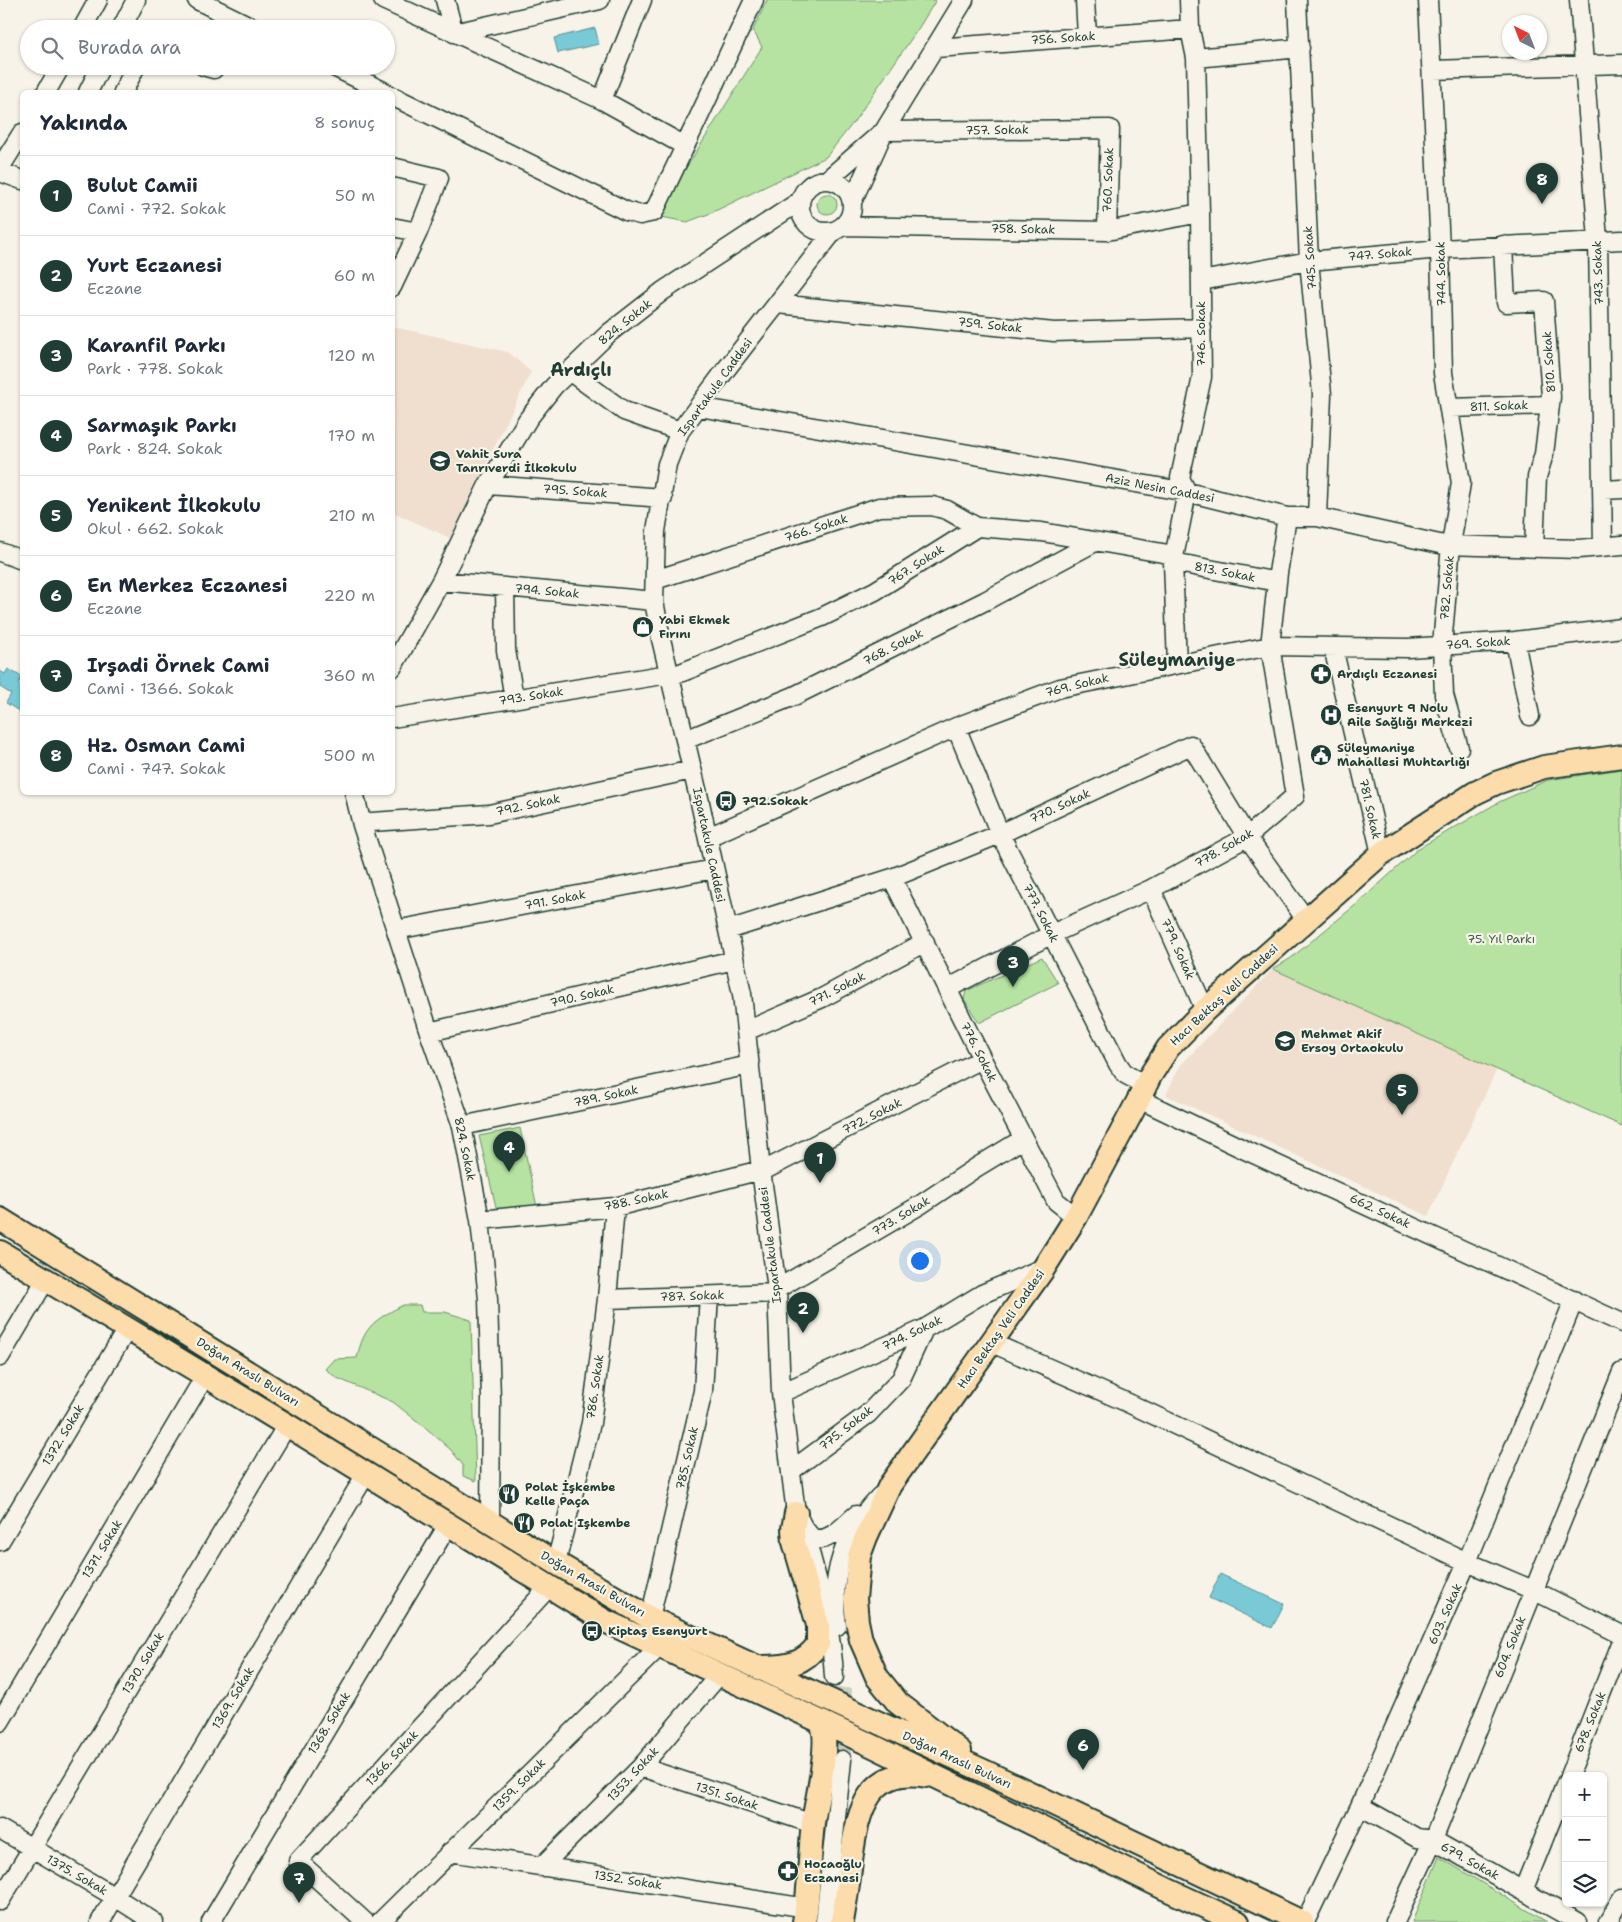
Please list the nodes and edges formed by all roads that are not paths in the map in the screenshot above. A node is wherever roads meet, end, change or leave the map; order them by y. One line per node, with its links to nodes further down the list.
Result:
1 (98, 0): 15 (street)
2 (136, 0): 16 (street)
3 (197, 0): 17 (street)
4 (383, 0): 19 (street)
5 (445, 0): 19 (street)
6 (600, 0): 19 (street)
7 (642, 0): 36 (street)
8 (964, 0): 21 (street)
9 (1086, 0): 20 (street)
10 (1188, 0): 18 (street, 746. Sokak)
11 (1297, 0): 22 (street, 745. Sokak)
12 (1428, 0): 26 (street, 744. Sokak)
13 (1579, 0): 25 (street, 743. Sokak)
14 (747, 2): 40 (street)
15 (87, 20)
16 (126, 20)
17 (238, 20)
18 (1190, 29): 20 (street, 756. Sokak); 23 (street, 746. Sokak)
19 (454, 33): 36 (street)
20 (1087, 36): 21 (street, 756. Sokak)
21 (936, 48): 38 (street)
22 (1300, 48): 23 (street); 57 (street, 745. Sokak)
23 (1196, 58): 48 (street, 746. Sokak)
24 (1622, 64): 25 (street)
25 (1584, 66): 26 (street); 53 (street, 743. Sokak)
26 (1432, 70): 56 (street, 744. Sokak)
27 (56, 75): 31 (street)
28 (96, 75): 32 (street)
29 (132, 75): 33 (street)
30 (350, 75): 34 (street)
31 (47, 90)
32 (89, 90)
33 (124, 90)
34 (381, 90)
35 (395, 97): 40 (street)
36 (602, 100): 40 (street)
37 (1110, 129): 38 (street, 757. Sokak); 51 (street, 760. Sokak)
38 (884, 131): 45 (street); 47 (street)
39 (20, 136): 41 (street)
40 (685, 146)
41 (0, 168)
42 (395, 168): 52 (street)
43 (0, 172): 44 (street)
44 (20, 179)
45 (827, 180): 46 (street); 47 (street)
46 (800, 201): 50 (street); 62 (street, 824. Sokak)
47 (852, 202): 50 (street)
48 (1200, 213): 51 (street, 758. Sokak); 59 (street, 746. Sokak)
49 (395, 228): 52 (street)
50 (839, 229): 51 (street, 758. Sokak); 60 (street, Ispartakule Caddesi)
51 (1107, 231)
52 (418, 232): 58 (street)
53 (1598, 240): 54 (street, 747. Sokak); 55 (street, 747. Sokak); 69 (street, 743. Sokak)
54 (1622, 240)
55 (1503, 245): 56 (street, 747. Sokak); 63 (street, 810. Sokak)
56 (1440, 249): 57 (street, 747. Sokak); 65 (street, 744. Sokak)
57 (1309, 261): 59 (street, 747. Sokak); 72 (street, 745. Sokak)
58 (395, 281)
59 (1201, 281): 61 (street, 746. Sokak)
60 (778, 304): 61 (street, 759. Sokak); 64 (street, Ispartakule Caddesi)
61 (1202, 328): 70 (street, 746. Sokak)
62 (569, 371): 66 (street); 67 (street, 824. Sokak)
63 (1550, 405): 65 (street, 811. Sokak); 79 (street, 810. Sokak)
64 (699, 407): 66 (street, Ispartakule Caddesi); 70 (street, Aziz Nesin Caddesi)
65 (1449, 408): 76 (street, 744. Sokak)
66 (680, 431): 71 (street, Ispartakule Caddesi)
67 (488, 485): 71 (street, 795. Sokak); 83 (street, 824. Sokak)
68 (1622, 489): 69 (street)
69 (1603, 490): 78 (street, 743. Sokak)
70 (1187, 492): 73 (street, Aziz Nesin Caddesi); 82 (street, 746. Sokak)
71 (662, 498): 84 (street, Ispartakule Caddesi)
72 (1317, 516): 73 (street, Aziz Nesin Caddesi); 76 (street, Aziz Nesin Caddesi)
73 (1287, 517): 85 (street, 778. Sokak)
74 (977, 527): 75 (street); 84 (street, 766. Sokak); 95 (street, 767. Sokak)
75 (1095, 542): 82 (street); 100 (street, 768. Sokak)
76 (1451, 545): 79 (street, Aziz Nesin Caddesi); 90 (street, 782. Sokak)
77 (1622, 545): 78 (street, Aziz Nesin Caddesi)
78 (1602, 547): 79 (street, Aziz Nesin Caddesi)
79 (1534, 548)
80 (0, 552): 81 (street)
81 (20, 559)
82 (1173, 559): 85 (street, 813. Sokak); 94 (street, 746. Sokak)
83 (441, 580): 86 (street, 794. Sokak); 93 (street, 824. Sokak)
84 (655, 580): 87 (street, Ispartakule Caddesi)
85 (1277, 582): 91 (street, 778. Sokak)
86 (505, 587): 87 (street, 794. Sokak); 96 (street)
87 (654, 601): 95 (street, Ispartakule Caddesi)
88 (1622, 628): 89 (street, 769. Sokak)
89 (1515, 641): 90 (street, 769. Sokak); 97 (street)
90 (1442, 645): 92 (street, 769. Sokak); 101 (street, 782. Sokak)
91 (1270, 646): 92 (street, 769. Sokak); 94 (street, 769. Sokak); 108 (street, 778. Sokak)
92 (1333, 647): 109 (street, 781. Sokak)
93 (395, 663)
94 (1177, 664): 99 (street, 769. Sokak)
95 (670, 676): 96 (street, 793. Sokak); 100 (street, Ispartakule Caddesi)
96 (514, 699): 98 (street, 793. Sokak)
97 (1530, 716)
98 (395, 718)
99 (956, 727): 106 (street, 777. Sokak); 107 (street, 769. Sokak)
100 (685, 740): 103 (street, Ispartakule Caddesi)
101 (1459, 748)
102 (1622, 756): 109 (main road, Hacı Bektaş Veli Caddesi)
103 (692, 770): 105 (street, 792. Sokak); 107 (street, Ispartakule Caddesi)
104 (355, 795): 105 (street, 824. Sokak)
105 (362, 825): 114 (street, 824. Sokak)
106 (1000, 834): 108 (street, 770. Sokak); 111 (street, 770. Sokak); 116 (street, 777. Sokak)
107 (708, 837): 110 (street, Ispartakule Caddesi)
108 (1247, 837): 112 (street, 778. Sokak); 113 (street, 770. Sokak)
109 (1381, 854): 113 (main road, Hacı Bektaş Veli Caddesi)
110 (714, 868): 114 (street, 791. Sokak); 115 (street, Ispartakule Caddesi)
111 (892, 878): 115 (street, 770. Sokak); 117 (street, 776. Sokak)
112 (1151, 888): 116 (street, 778. Sokak); 120 (street, 779. Sokak)
113 (1307, 921): 120 (main road, Hacı Bektaş Veli Caddesi)
114 (396, 930): 122 (street, 824. Sokak)
115 (728, 930): 118 (street, Ispartakule Caddesi)
116 (1052, 934): 119 (street, 778. Sokak); 125 (street, 777. Sokak)
117 (925, 942): 119 (street, 776. Sokak); 121 (street, 771. Sokak)
118 (734, 960): 121 (street, Ispartakule Caddesi); 122 (street, 790. Sokak)
119 (947, 989): 123 (street, 776. Sokak)
120 (1205, 1010): 125 (main road, Hacı Bektaş Veli Caddesi)
121 (746, 1031): 124 (street, Ispartakule Caddesi)
122 (429, 1032): 126 (street, 824. Sokak)
123 (982, 1060): 127 (street, 776. Sokak); 128 (street, 772. Sokak)
124 (750, 1065): 126 (street, 789. Sokak); 128 (street, Ispartakule Caddesi)
125 (1142, 1092): 130 (main road, Hacı Bektaş Veli Caddesi); 139 (street, 662. Sokak)
126 (462, 1126): 132 (street, 824. Sokak)
127 (1023, 1139): 130 (street, 776. Sokak); 136 (street, 773. Sokak)
128 (761, 1171): 129 (street, 788. Sokak); 136 (street, Ispartakule Caddesi)
129 (615, 1207): 132 (street, 788. Sokak); 138 (street, 786. Sokak)
130 (1076, 1217): 134 (main road, Hacı Bektaş Veli Caddesi)
131 (0, 1219): 154 (main road, Doğan Araslı Bulvarı)
132 (480, 1220): 154 (street, 824. Sokak)
133 (0, 1252): 135 (main road, Doğan Araslı Bulvarı)
134 (1042, 1271): 142 (street, 774. Sokak); 143 (main road, Hacı Bektaş Veli Caddesi)
135 (45, 1280): 141 (main road, Doğan Araslı Bulvarı); 144 (street)
136 (777, 1291): 137 (street, 787. Sokak); 147 (street, Ispartakule Caddesi)
137 (709, 1296): 138 (street, 787. Sokak); 161 (street, 785. Sokak)
138 (607, 1299): 158 (street, 786. Sokak)
139 (1574, 1300): 140 (street, 662. Sokak); 157 (street, 603. Sokak)
140 (1622, 1323)
141 (127, 1329): 146 (main road, Doğan Araslı Bulvarı); 156 (street, 1372. Sokak)
142 (924, 1329): 147 (street, 774. Sokak); 149 (street, 775. Sokak)
143 (992, 1342): 151 (main road, Hacı Bektaş Veli Caddesi); 157 (street)
144 (0, 1356)
145 (1622, 1372): 160 (street, 604. Sokak)
146 (205, 1376): 148 (main road, Doğan Araslı Bulvarı); 167 (street, 1371. Sokak)
147 (781, 1393): 149 (street, Ispartakule Caddesi)
148 (286, 1425): 150 (main road, Doğan Araslı Bulvarı); 178 (street, 1370. Sokak)
149 (792, 1470): 153 (street, Ispartakule Caddesi)
150 (366, 1474): 155 (main road, Doğan Araslı Bulvarı); 182 (street, 1369. Sokak)
151 (890, 1485): 152 (street); 170 (main road, Hacı Bektaş Veli Caddesi)
152 (870, 1505): 153 (street); 153 (street, Ispartakule Caddesi)
153 (799, 1520): 165 (main road)
154 (490, 1522): 158 (main road, Doğan Araslı Bulvarı)
155 (448, 1524): 159 (main road, Doğan Araslı Bulvarı); 188 (street, 1368. Sokak)
156 (0, 1541)
157 (1467, 1562): 160 (street); 174 (street, 603. Sokak)
158 (556, 1563): 161 (main road, Doğan Araslı Bulvarı)
159 (549, 1588): 164 (main road, Doğan Araslı Bulvarı); 189 (street, 1366. Sokak)
160 (1533, 1590): 162 (street); 177 (street, 604. Sokak)
161 (650, 1618): 165 (main road, Doğan Araslı Bulvarı)
162 (1622, 1635)
163 (1622, 1641): 171 (street, 678. Sokak)
164 (659, 1647): 166 (main road, Doğan Araslı Bulvarı); 179 (street, 1359. Sokak)
165 (758, 1667): 170 (main road, Doğan Araslı Bulvarı)
166 (719, 1675): 168 (main road, Doğan Araslı Bulvarı); 169 (street, 1353. Sokak)
167 (0, 1722)
168 (820, 1722): 172 (main road, Doğan Araslı Bulvarı); 175 (main road)
169 (641, 1767): 175 (street, 1351. Sokak); 180 (street, 1353. Sokak)
170 (986, 1772): 194 (main road, Doğan Araslı Bulvarı)
171 (1571, 1772)
172 (938, 1778): 192 (main road); 193 (main road, Doğan Araslı Bulvarı)
173 (1562, 1793): 181 (street)
174 (1360, 1806): 177 (street, 679. Sokak); 194 (street, 603. Sokak)
175 (813, 1824): 185 (main road)
176 (0, 1829): 178 (street, 1375. Sokak)
177 (1433, 1840): 181 (street, 679. Sokak); 195 (street, 604. Sokak)
178 (31, 1848): 182 (street, 1375. Sokak); 184 (street, 1370. Sokak)
179 (450, 1852): 180 (street, 1352. Sokak); 190 (street, 1359. Sokak)
180 (541, 1867): 185 (street, 1352. Sokak)
181 (1523, 1891): 196 (street, 679. Sokak)
182 (115, 1897): 186 (street, 1369. Sokak); 187 (street, 1375. Sokak)
183 (1622, 1898): 197 (street)
184 (0, 1902)
185 (807, 1917): 191 (street)
186 (100, 1922)
187 (154, 1922)
188 (211, 1922)
189 (365, 1922)
190 (380, 1922)
191 (825, 1922)
192 (842, 1922)
193 (1238, 1922)
194 (1304, 1922)
195 (1395, 1922)
196 (1578, 1922)
197 (1608, 1922)

